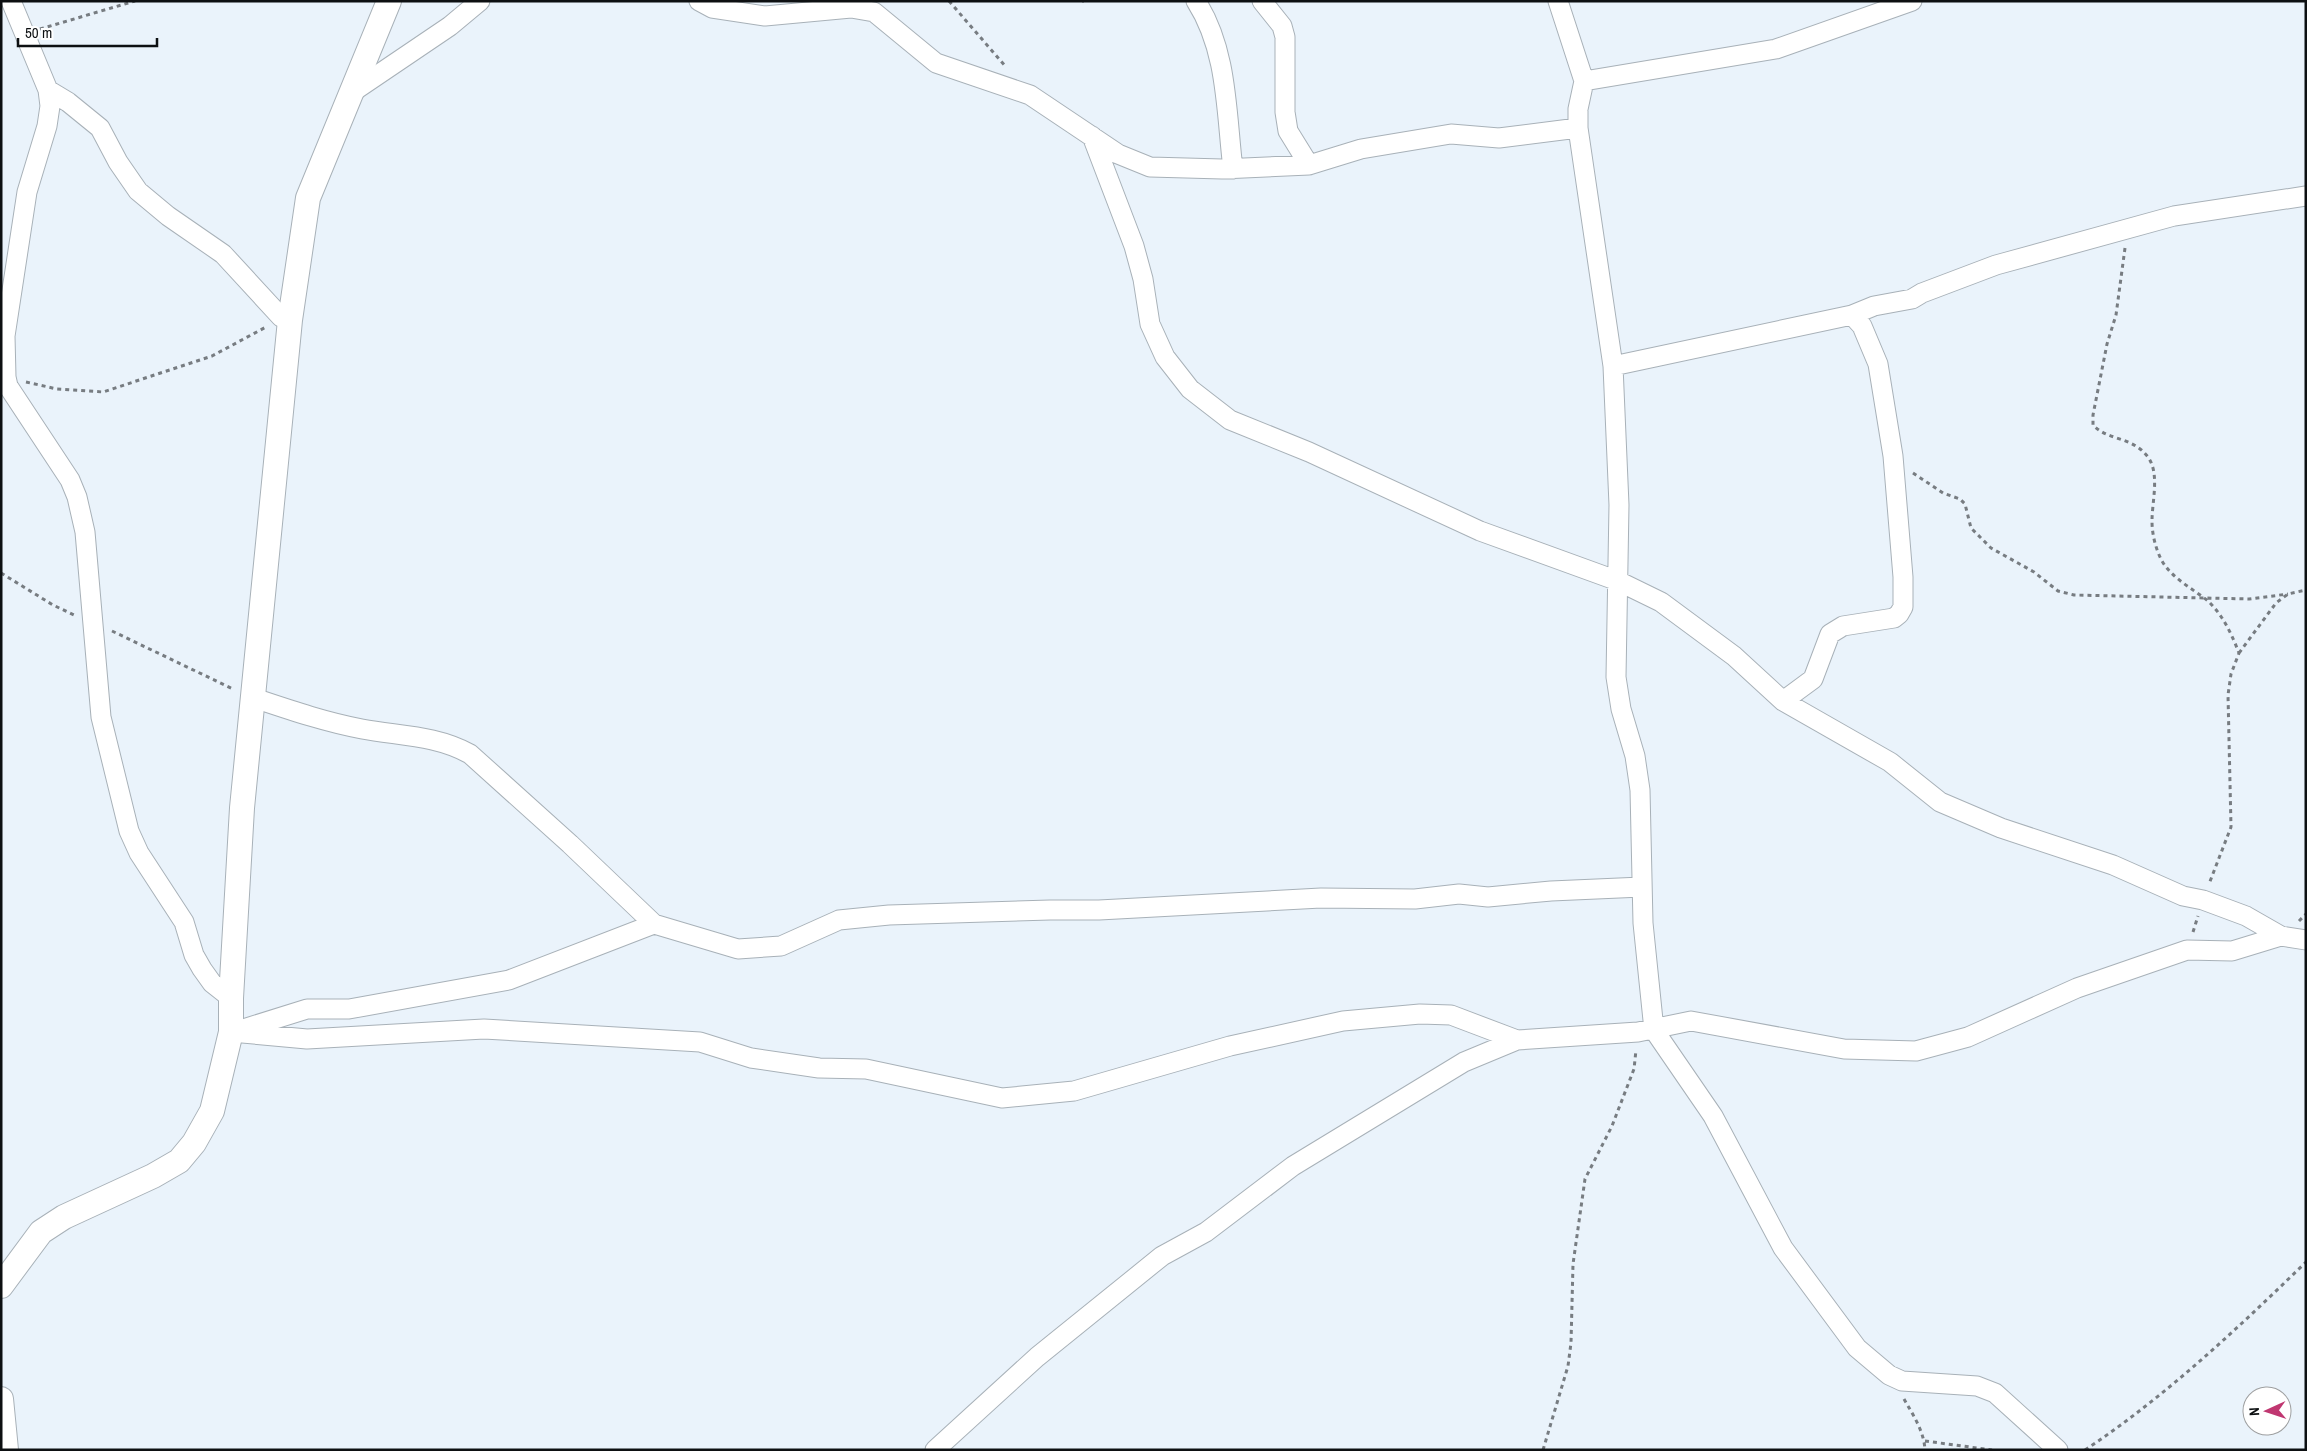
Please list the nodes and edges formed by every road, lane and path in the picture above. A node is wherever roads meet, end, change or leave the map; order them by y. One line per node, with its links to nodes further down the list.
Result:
1 (11, 1): 11 (street)
2 (135, 1): 11 (path)
3 (388, 1): 14 (street)
4 (480, 1): 14 (street)
5 (698, 1): 15 (street)
6 (949, 1): 15 (path)
7 (1196, 1): 19 (street)
8 (1262, 1): 18 (street)
9 (1558, 1): 12 (street)
10 (1912, 1): 12 (street)
11 (23, 34): 13 (street)
12 (1584, 80): 16 (street)
13 (48, 90): 23 (street); 25 (street)
14 (351, 93): 23 (street)
15 (1030, 95): 17 (street)
16 (1578, 128): 18 (street); 24 (street)
17 (1092, 136): 19 (street); 28 (street)
18 (1309, 164): 19 (street)
19 (1233, 168)
20 (2306, 196): 21 (street)
21 (2127, 230): 22 (street); 31 (path)
22 (1852, 314): 24 (street); 26 (street)
23 (286, 318): 25 (path); 34 (street)
24 (1613, 366): 28 (street)
25 (6, 377): 32 (street)
26 (1894, 456): 31 (path); 35 (street)
27 (1, 573): 32 (path)
28 (1618, 581): 35 (street); 36 (street)
29 (2306, 590): 30 (path)
30 (2288, 594): 31 (path); 33 (path)
31 (2201, 596): 33 (path)
32 (94, 623): 34 (path); 42 (street)
33 (2238, 653): 37 (path)
34 (254, 698): 38 (street); 42 (street)
35 (1783, 701): 37 (street)
36 (1642, 887): 38 (street); 43 (street)
37 (2203, 900): 39 (street); 41 (path)
38 (654, 924): 44 (street)
39 (2281, 936): 40 (street); 41 (street)
40 (2306, 940)
41 (2187, 950): 43 (street)
42 (231, 998): 44 (street)
43 (1646, 1031): 45 (street); 48 (street); 53 (path)
44 (232, 1032): 45 (street); 47 (street)
45 (1517, 1040): 52 (street)
46 (2306, 1262): 57 (path)
47 (1, 1286)
48 (1889, 1375): 50 (path); 56 (street)
49 (1, 1398): 51 (street)
50 (1925, 1441): 54 (path); 55 (path)
51 (6, 1450)
52 (935, 1450)
53 (1544, 1450)
54 (1925, 1450)
55 (1992, 1450)
56 (2058, 1450)
57 (2084, 1450)

